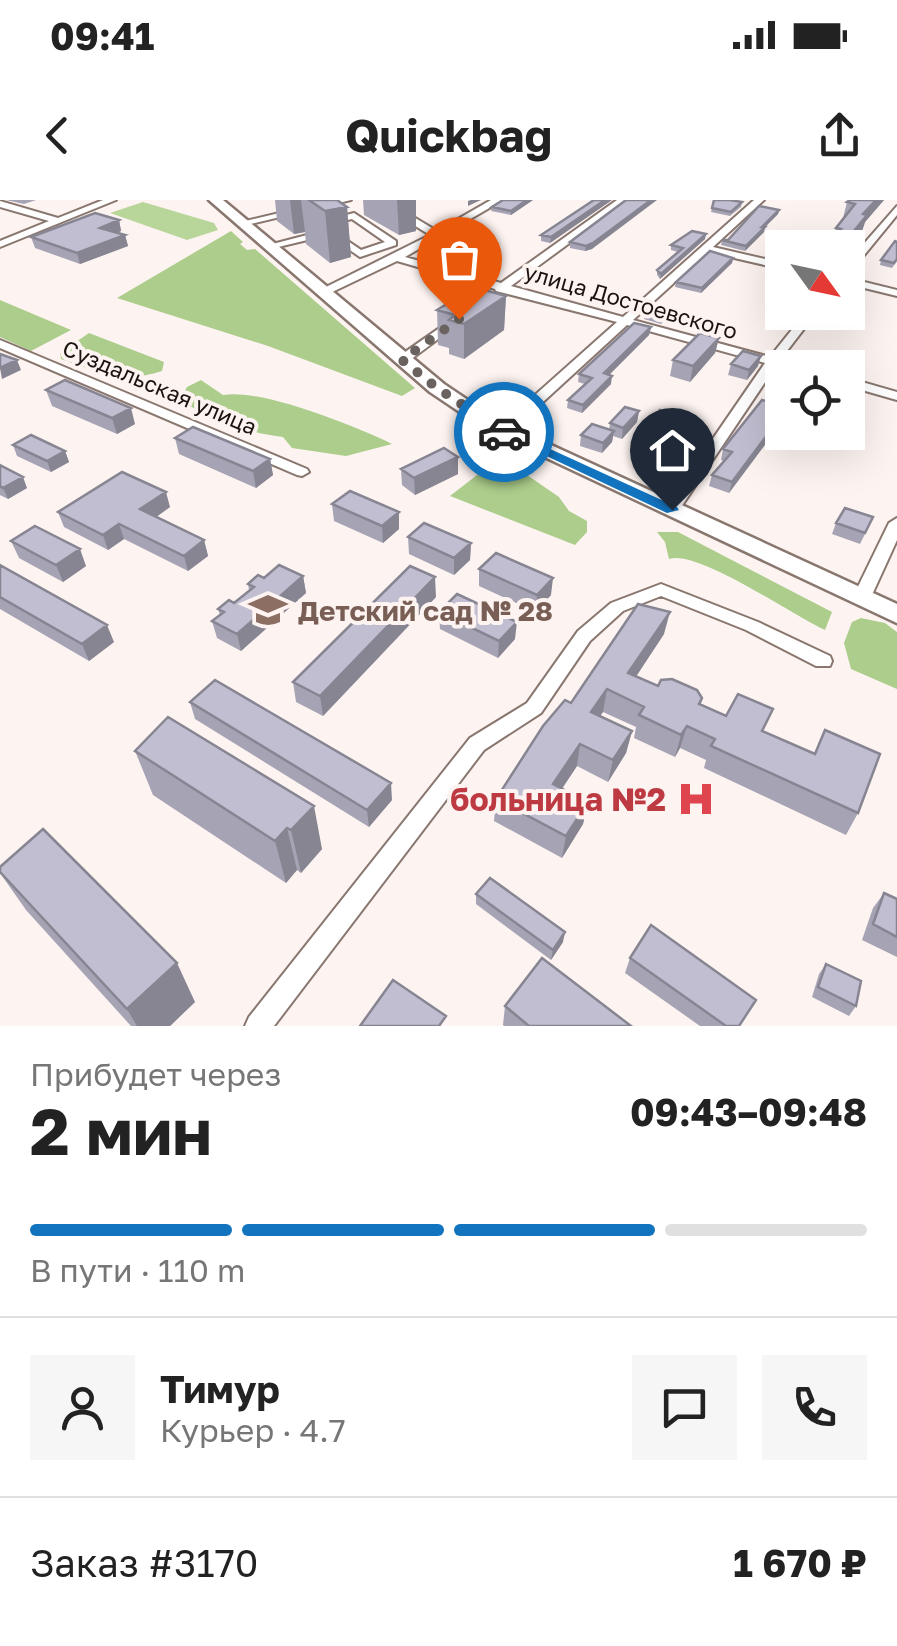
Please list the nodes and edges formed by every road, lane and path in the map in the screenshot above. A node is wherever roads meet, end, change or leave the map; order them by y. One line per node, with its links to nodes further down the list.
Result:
1 (112, 200): 11 (street)
2 (214, 200): 12 (main road)
3 (346, 200): 12 (street)
4 (498, 200): 14 (street)
5 (623, 200): 22 (street)
6 (760, 200): 17 (street)
7 (380, 201): 10 (street); 14 (street)
8 (0, 204): 11 (street)
9 (897, 210): 18 (street)
10 (354, 216): 13 (street); 19 (street)
11 (54, 220): 15 (street)
12 (242, 223): 16 (main road)
13 (330, 232): 16 (street); 19 (street, улица Достоевского)
14 (436, 234): 19 (street)
15 (0, 244)
16 (270, 246): 23 (main road)
17 (705, 248): 20 (street); 27 (street)
18 (865, 248)
19 (396, 253): 22 (street, улица Достоевского); 23 (street)
20 (765, 262)
21 (865, 285): 24 (street)
22 (504, 286): 25 (street); 27 (street, улица Достоевского)
23 (324, 292): 32 (main road)
24 (897, 293)
25 (489, 297)
26 (459, 319): 32 (street)
27 (627, 322): 31 (street, улица Достоевского); 36 (street)
28 (798, 330): 30 (street)
29 (0, 344): 37 (street, Суздальская улица)
30 (782, 350)
31 (765, 359)
32 (402, 360): 36 (main road)
33 (765, 373): 38 (street)
34 (865, 387): 35 (street)
35 (897, 396)
36 (503, 431): 38 (main road)
37 (302, 472)
38 (672, 510): 40 (main road)
39 (897, 523): 40 (street)
40 (862, 597): 41 (main road)
41 (897, 614)
42 (823, 661): 43 (street)
43 (258, 1026)

